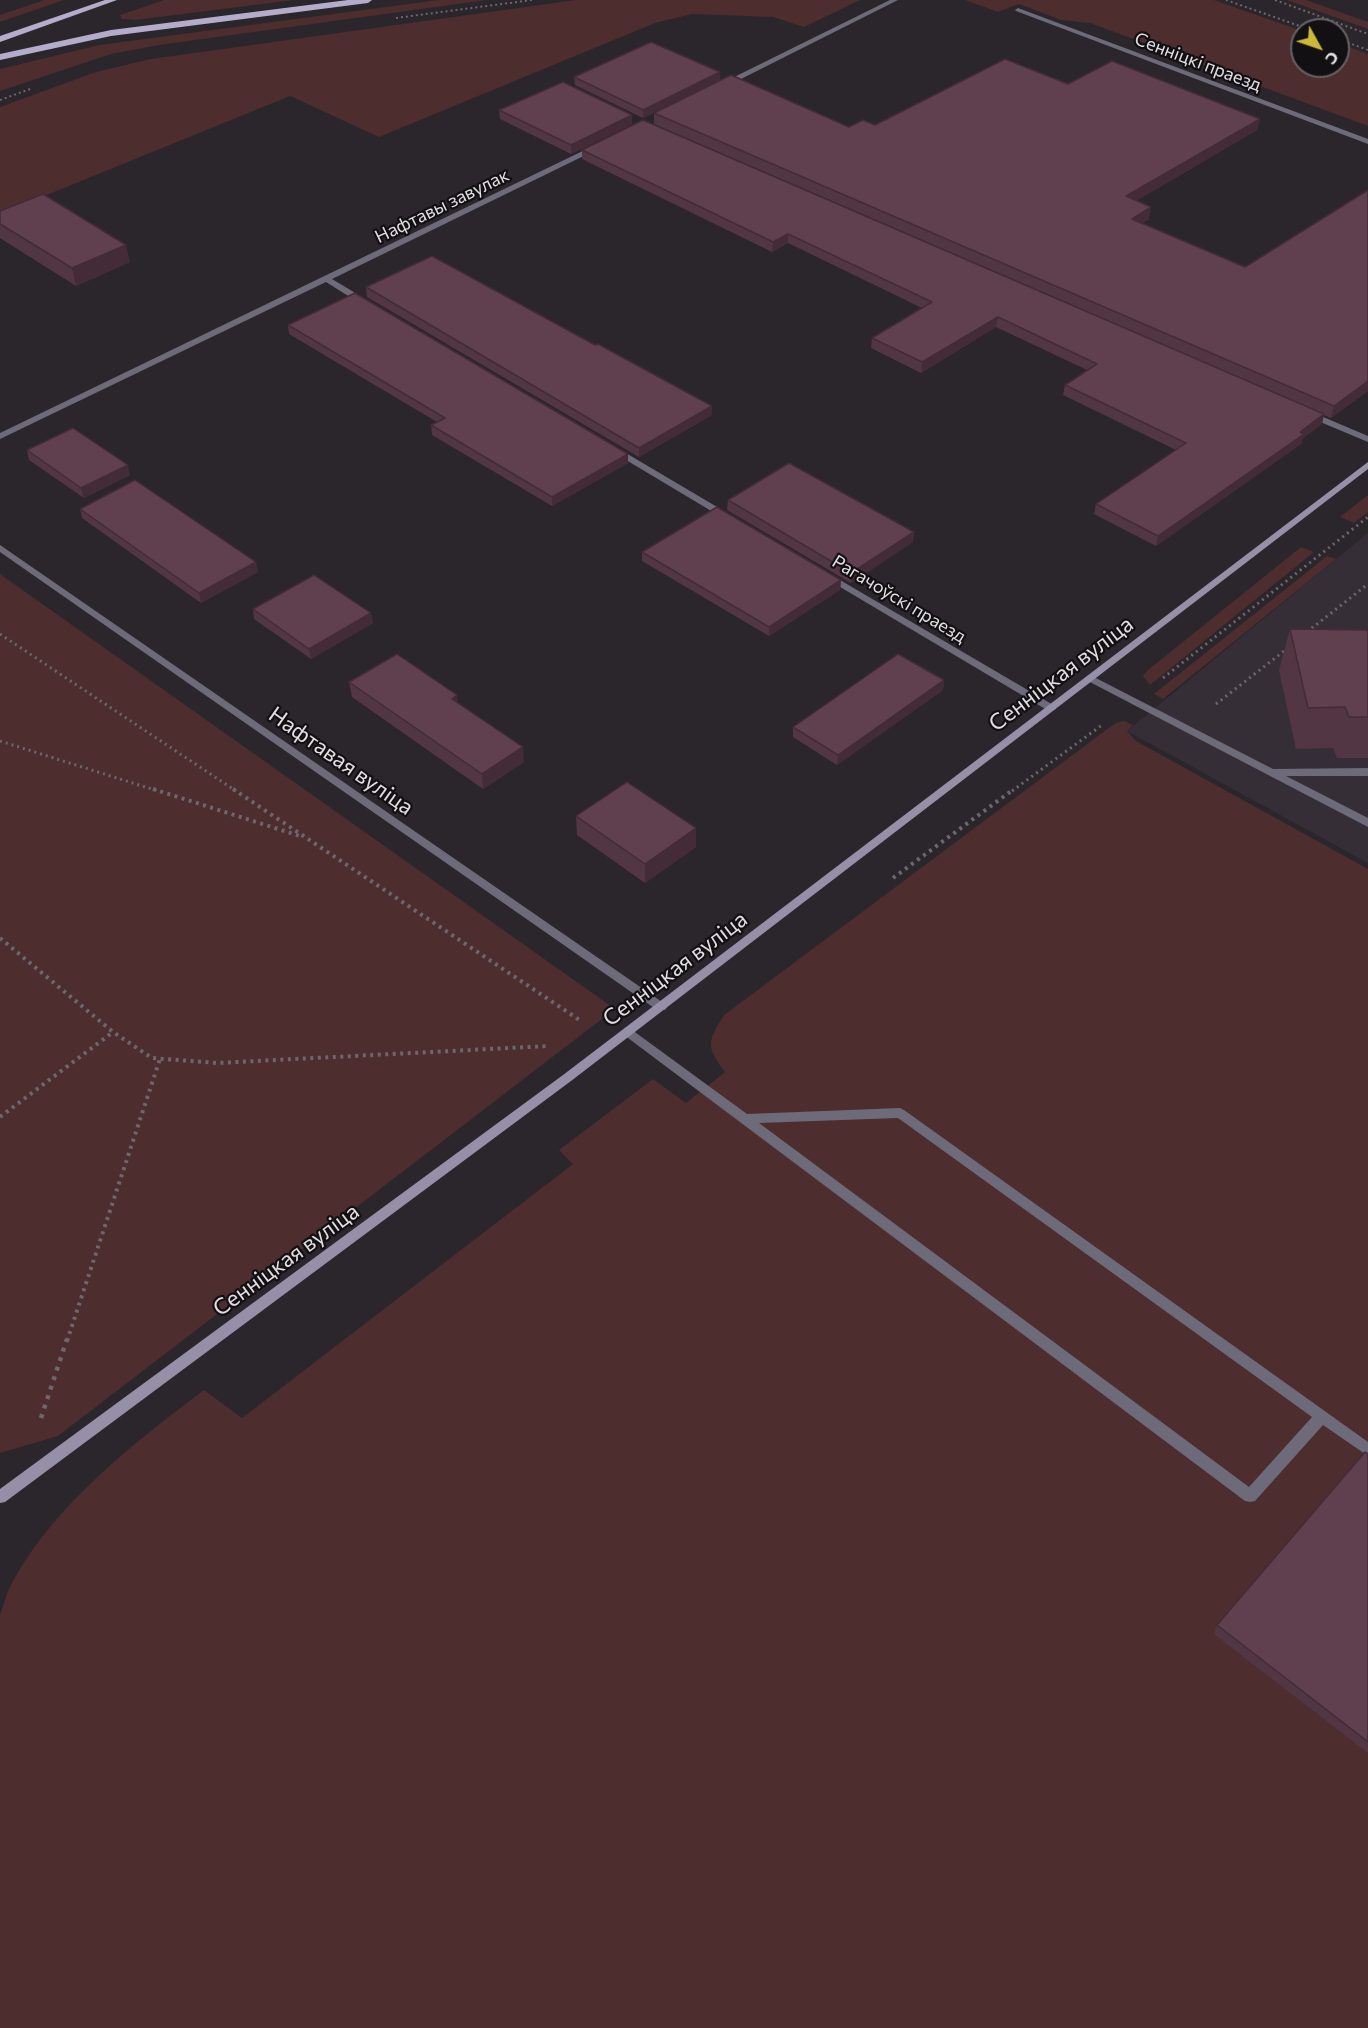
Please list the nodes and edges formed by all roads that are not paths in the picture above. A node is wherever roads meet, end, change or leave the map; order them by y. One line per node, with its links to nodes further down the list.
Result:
1 (113, 0): 5 (main road)
2 (368, 0): 6 (main road)
3 (895, 0): 7 (street)
4 (1018, 10): 8 (street, Сенніцкі праезд)
5 (0, 39)
6 (0, 57)
7 (717, 88)
8 (1368, 142)
9 (601, 145): 10 (street, Нафтавы завулак)
10 (327, 279): 11 (street); 13 (street, Нафтавы завулак)
11 (378, 309)
12 (1302, 411): 14 (street)
13 (0, 436)
14 (1368, 439)
15 (602, 442): 17 (street)
16 (1368, 465): 20 (street, Сенніцкая вуліца)
17 (735, 521)
18 (0, 548): 25 (street, Нафтавая вуліца)
19 (816, 569): 21 (street, Рагачоўскі праезд)
20 (1090, 678): 21 (street, Сенніцкая вуліца); 22 (street)
21 (1051, 708): 25 (street, Сенніцкая вуліца)
22 (1271, 772): 23 (street); 24 (street)
23 (1368, 772)
24 (1368, 823)
25 (661, 1007): 26 (street, Сенніцкая вуліца)
26 (628, 1032): 27 (street); 30 (street, Сенніцкая вуліца)
27 (745, 1119): 28 (street); 28 (street)
28 (1321, 1417): 29 (street)
29 (1368, 1450)
30 (0, 1497)

